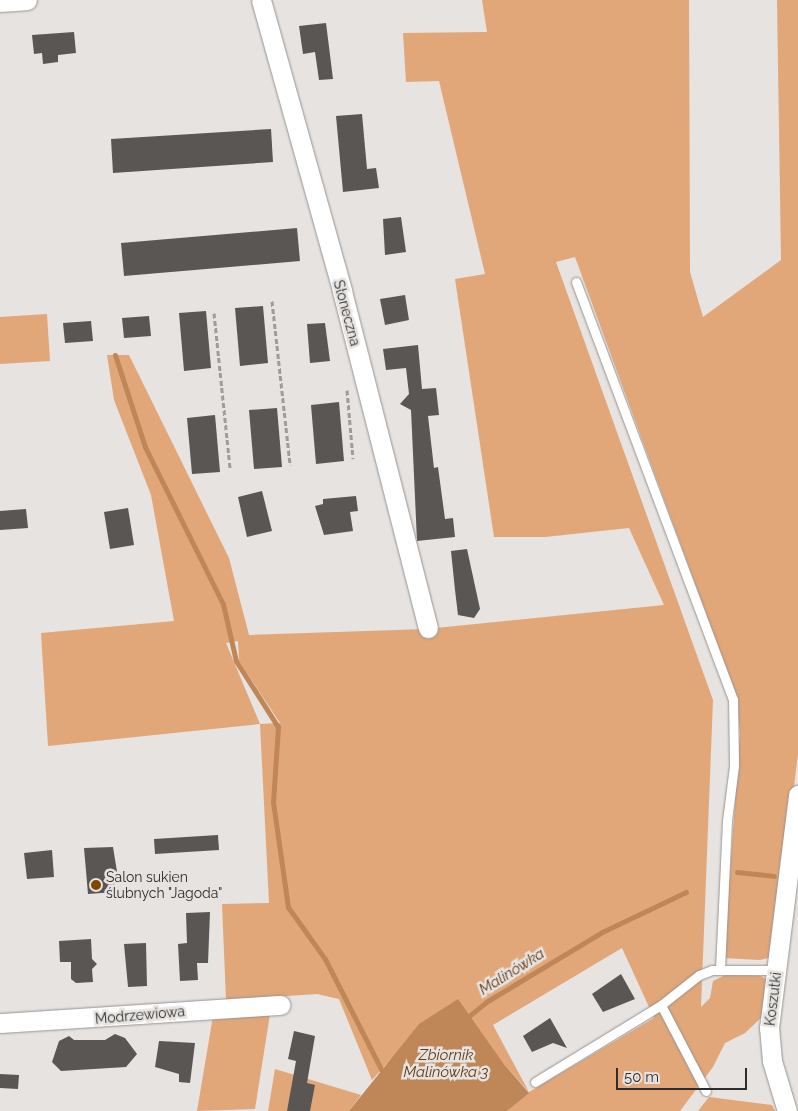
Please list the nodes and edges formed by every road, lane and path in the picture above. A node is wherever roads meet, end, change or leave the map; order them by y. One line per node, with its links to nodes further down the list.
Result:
1 (27, 0): 3 (street)
2 (261, 0): 11 (street, Słoneczna)
3 (0, 2)
4 (576, 282): 13 (lane)
5 (272, 301): 9 (path)
6 (214, 313): 10 (path)
7 (346, 379): 8 (path)
8 (353, 459)
9 (290, 465)
10 (230, 468)
11 (428, 628)
12 (798, 795): 14 (street, Koszutki)
13 (716, 969): 14 (lane); 15 (lane)
14 (777, 970): 20 (street, Koszutki)
15 (661, 1004): 18 (lane); 19 (lane)
16 (280, 1005): 17 (street, Modrzewiowa)
17 (0, 1023)
18 (536, 1082)
19 (706, 1091)
20 (786, 1111)

